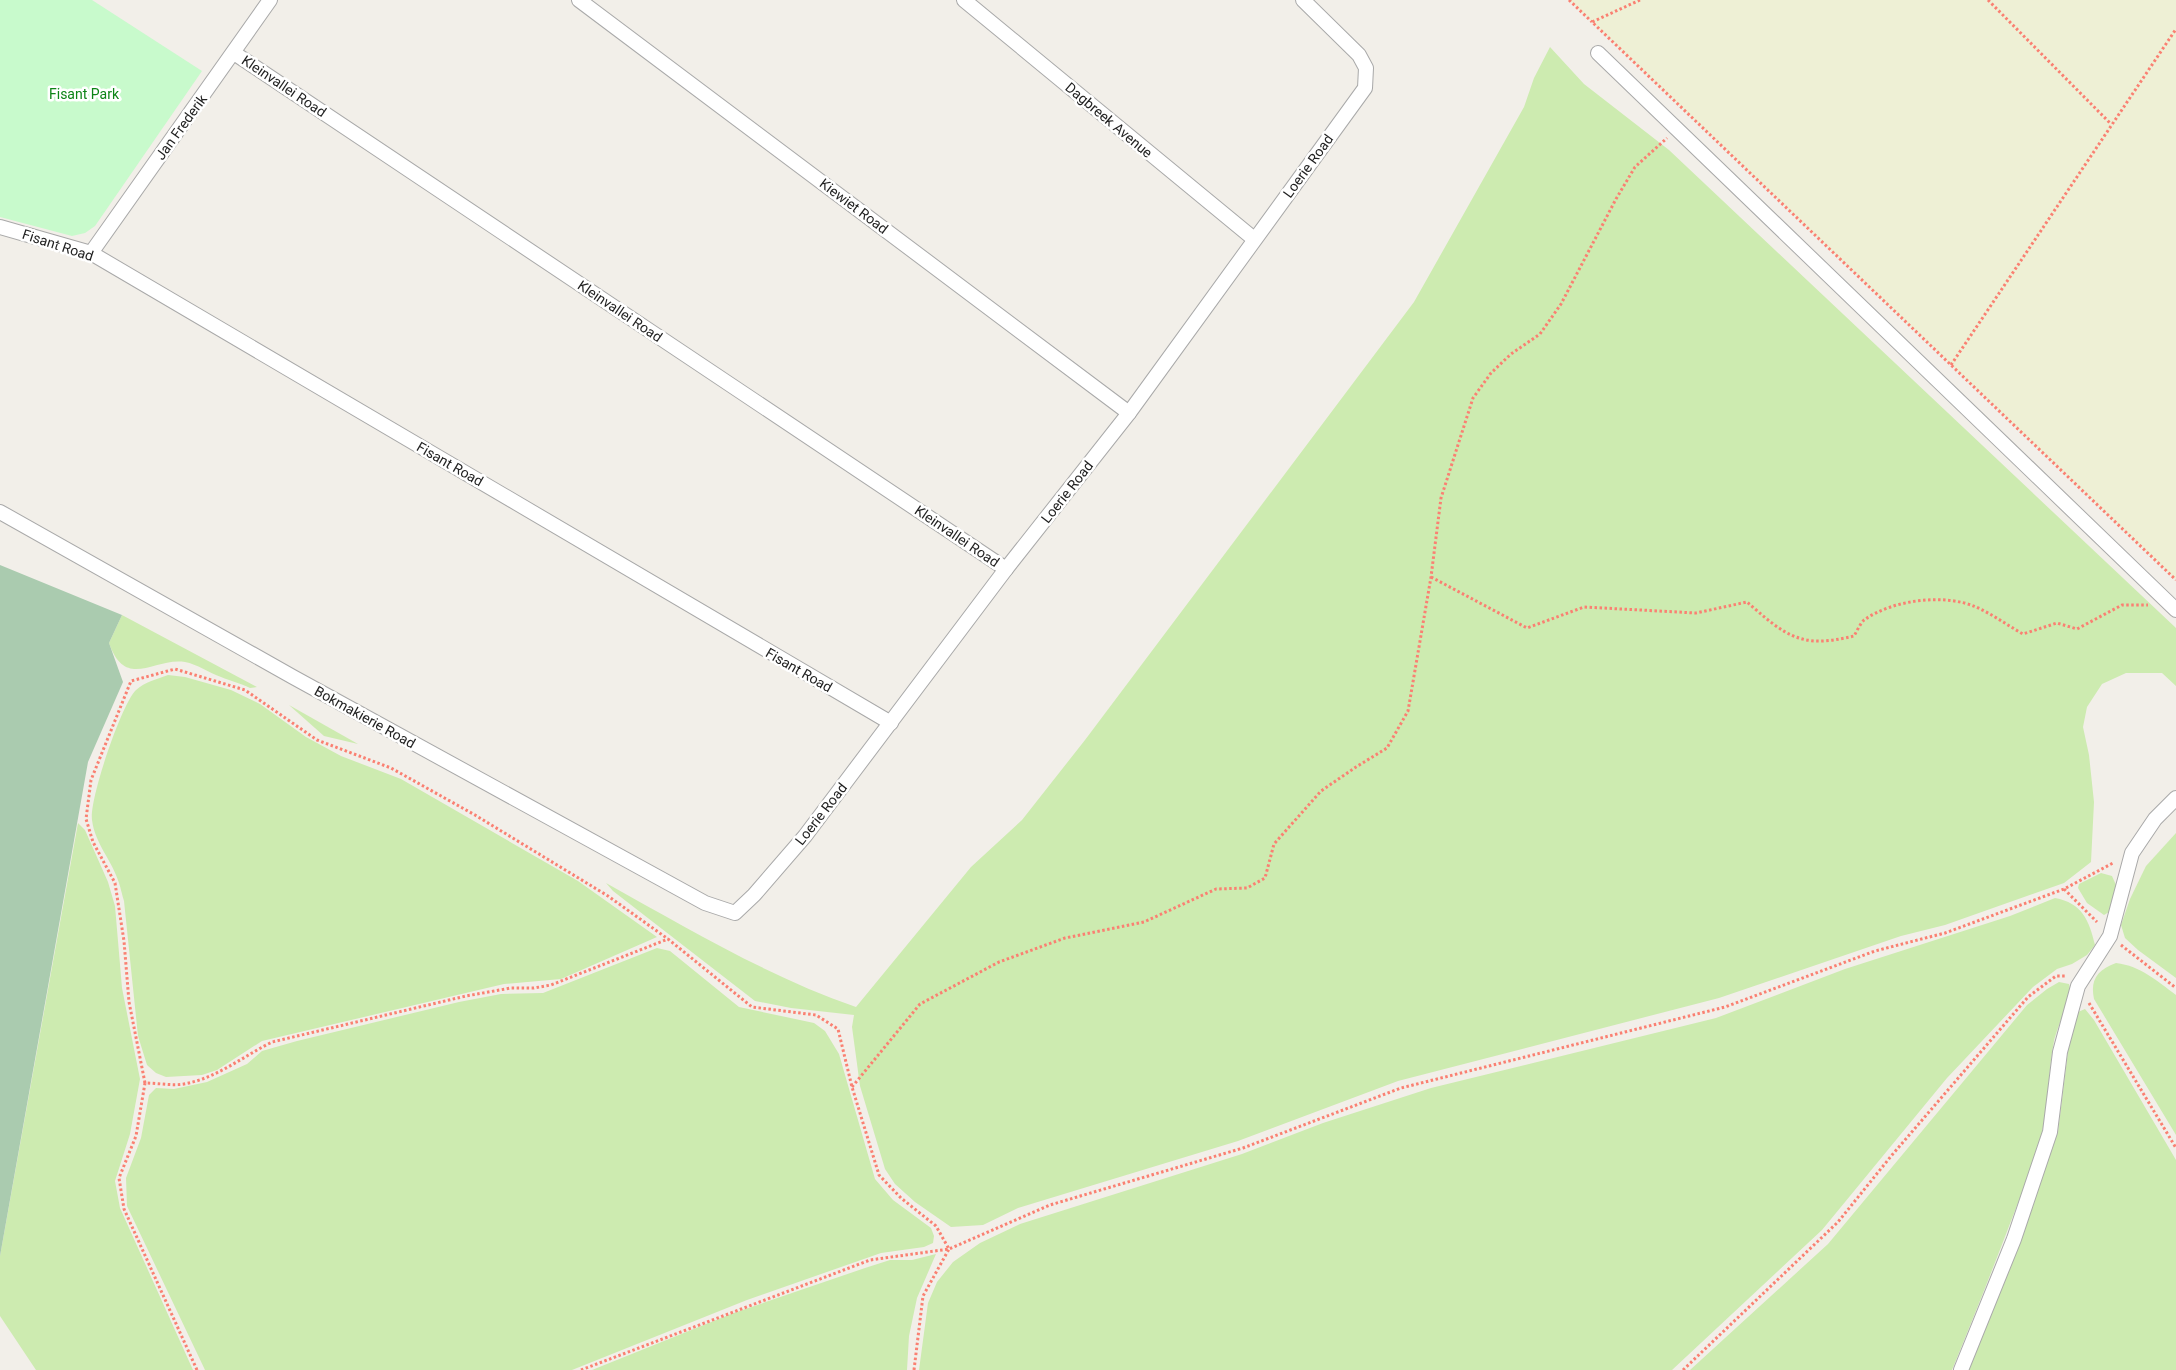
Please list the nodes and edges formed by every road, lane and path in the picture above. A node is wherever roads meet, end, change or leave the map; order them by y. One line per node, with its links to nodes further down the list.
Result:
1 (270, 0): 10 (street, Jan Frederik)
2 (579, 0): 18 (street, Kiewiet Road)
3 (964, 0): 15 (street, Dagbreek Avenue)
4 (1303, 0): 15 (street, Loerie Road)
5 (1569, 0): 8 (path)
6 (1640, 0): 8 (path)
7 (1988, 0): 12 (path)
8 (1592, 22): 17 (path)
9 (2176, 29): 12 (path)
10 (234, 52): 16 (street, Jan Frederik); 20 (street, Kleinvallei Road)
11 (1598, 54): 13 (street)
12 (2111, 124): 17 (path)
13 (1678, 131): 21 (path); 23 (street)
14 (0, 227): 16 (street, Fisant Road)
15 (1254, 240): 18 (street, Loerie Road)
16 (91, 253): 24 (street, Fisant Road)
17 (1951, 365): 22 (path)
18 (1129, 413): 20 (street, Loerie Road)
19 (0, 512): 28 (street, Bokmakierie Road)
20 (1006, 569): 24 (street, Loerie Road)
21 (1431, 577): 23 (path); 34 (path)
22 (2176, 580)
23 (2173, 607)
24 (891, 723): 28 (street, Loerie Road)
25 (2176, 798): 26 (street)
26 (2132, 853): 27 (path); 29 (street)
27 (2064, 889): 29 (path); 36 (path)
28 (735, 913)
29 (2110, 936): 31 (street); 32 (path)
30 (668, 939): 33 (path); 33 (path); 34 (path)
31 (2078, 986): 35 (path); 40 (path); 41 (street)
32 (2176, 988)
33 (145, 1083): 37 (path)
34 (852, 1087): 36 (path)
35 (2176, 1148)
36 (949, 1249): 38 (path); 39 (path)
37 (198, 1370)
38 (581, 1370)
39 (914, 1370)
40 (1683, 1370)
41 (1961, 1370)

